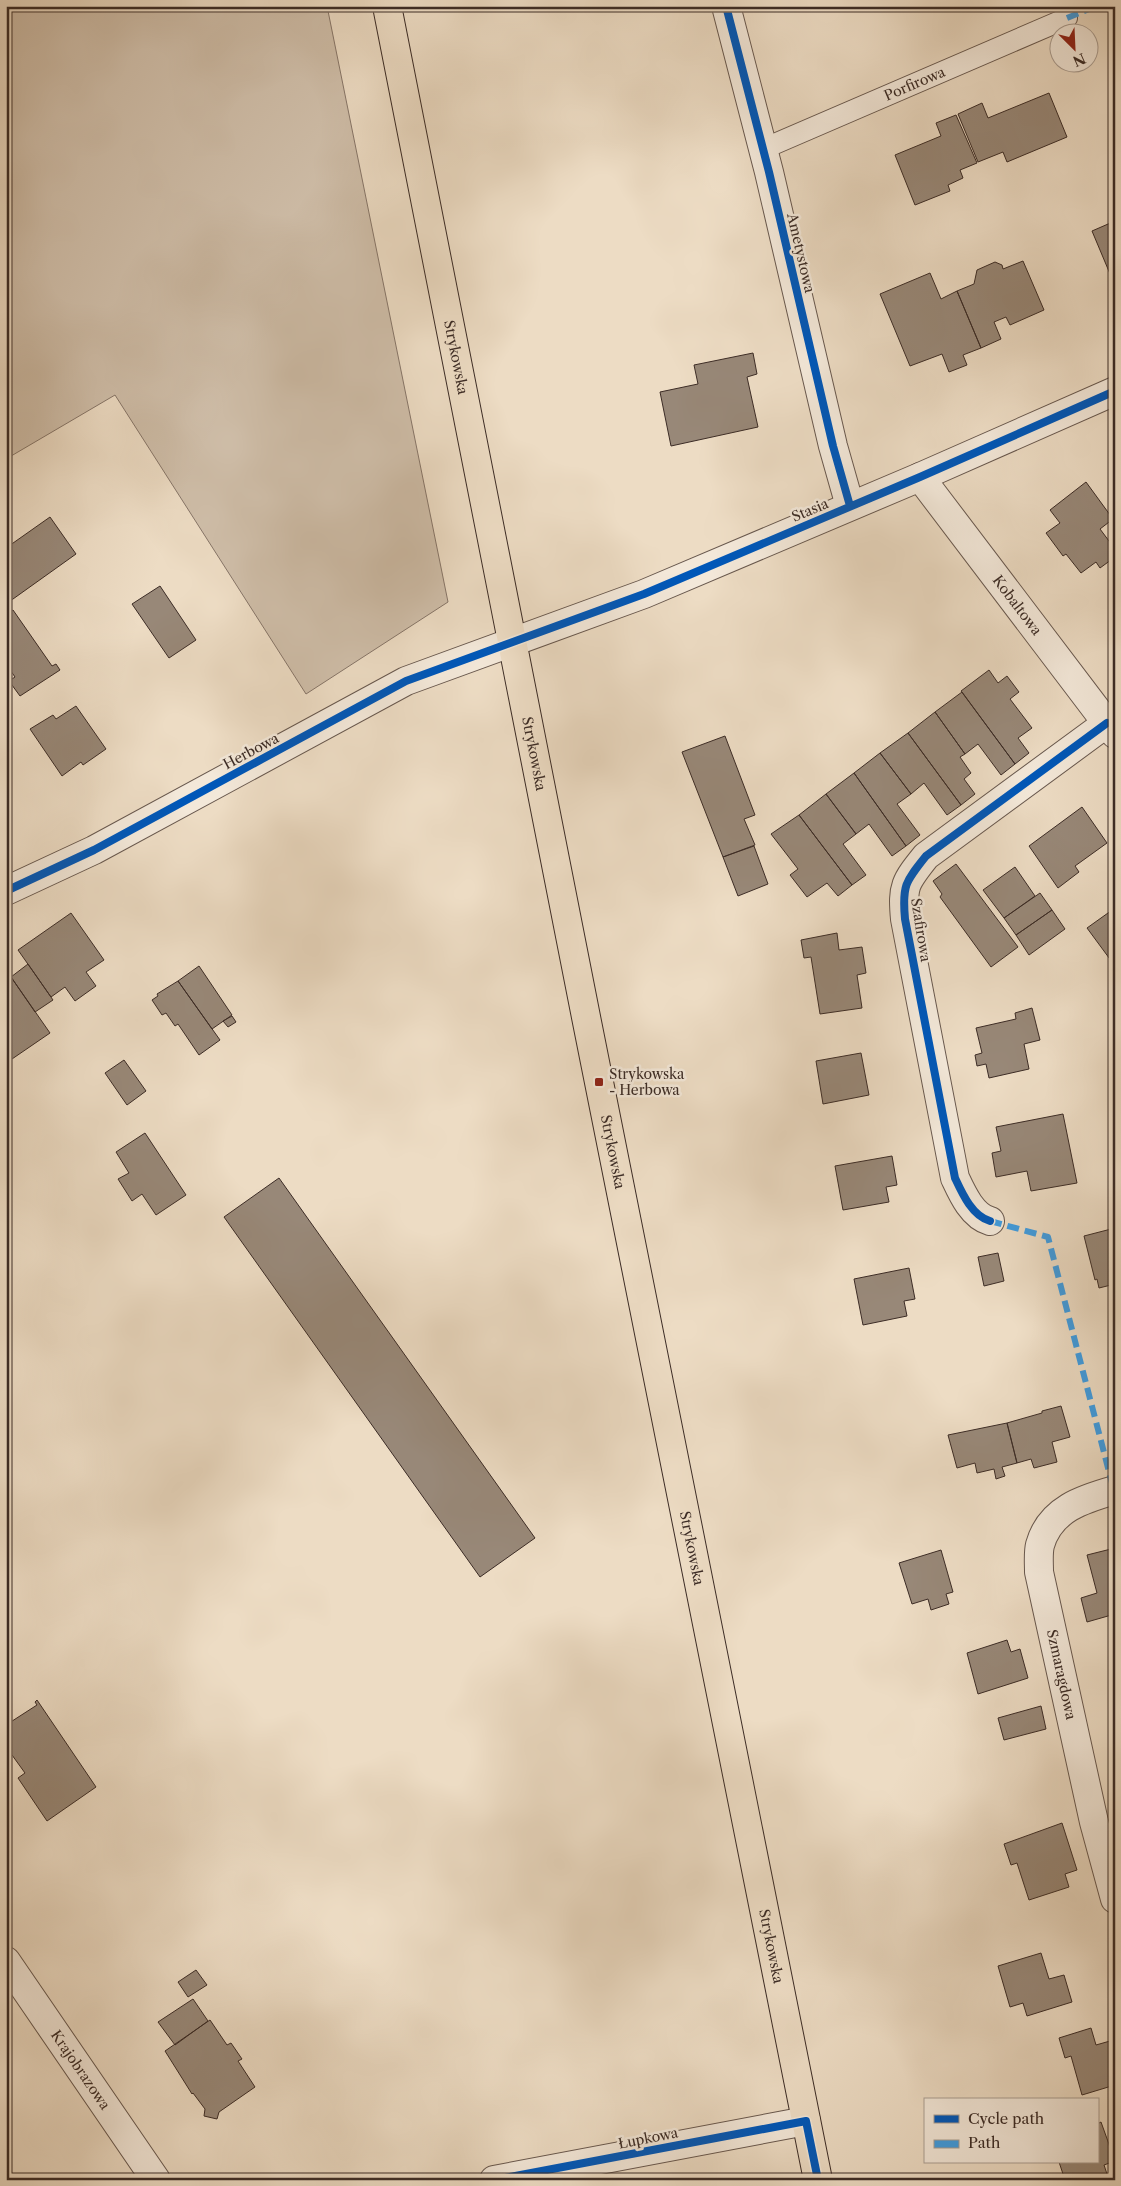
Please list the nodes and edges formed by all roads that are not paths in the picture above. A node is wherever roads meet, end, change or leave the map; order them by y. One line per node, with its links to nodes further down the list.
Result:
1 (387, 6): 8 (main road, Strykowska)
2 (726, 6): 4 (street, Ametystowa)
3 (1067, 18): 4 (lane, Porfirowa)
4 (763, 149): 7 (street, Ametystowa)
5 (1115, 391): 6 (street, Stasia)
6 (920, 477): 7 (street, Stasia); 9 (street, Kobaltowa)
7 (850, 506): 8 (street, Stasia)
8 (512, 643): 10 (street, Herbowa); 15 (main road, Strykowska)
9 (1111, 728): 11 (street, Szafirowa)
10 (6, 891)
11 (990, 1221)
12 (1115, 1490): 13 (street, Szmaragdowa)
13 (1115, 1899)
14 (6, 1961): 16 (street, Krajobrazowa)
15 (806, 2121): 17 (street, Łupkowa); 18 (main road, Strykowska)
16 (156, 2180)
17 (494, 2180)
18 (818, 2180)

